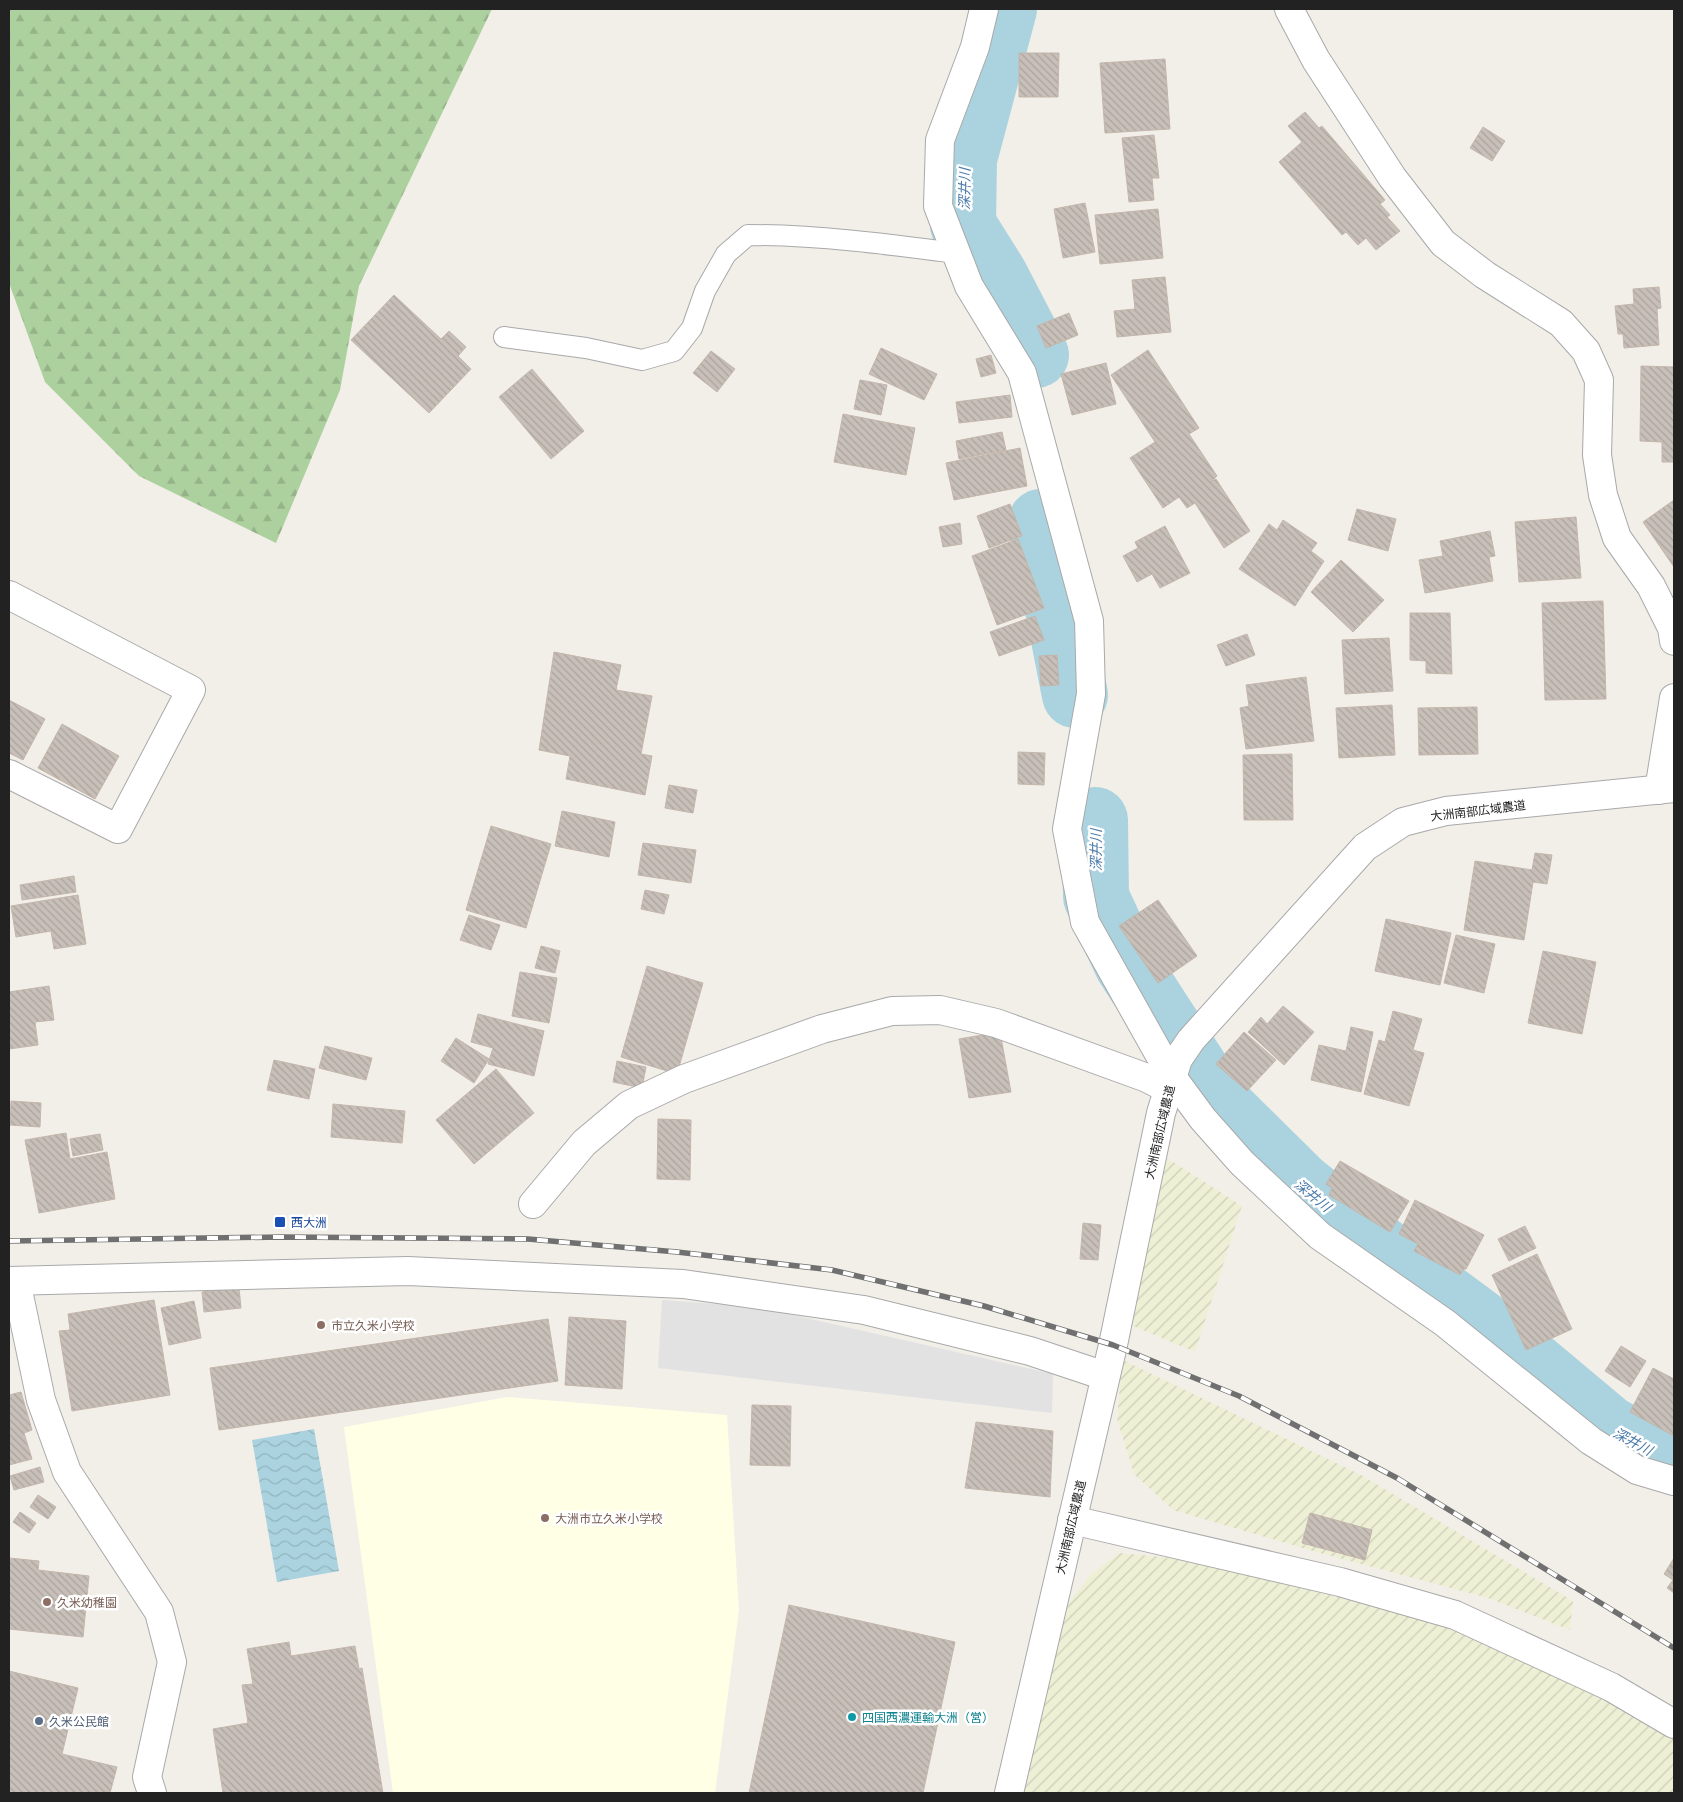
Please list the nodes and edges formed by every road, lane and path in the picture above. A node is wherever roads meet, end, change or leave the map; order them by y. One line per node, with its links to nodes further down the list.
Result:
1 (984, 9): 3 (street)
2 (1289, 9): 6 (street)
3 (956, 253): 4 (lane); 10 (street)
4 (504, 337)
5 (9, 595): 8 (street)
6 (1674, 641)
7 (1674, 698): 9 (street)
8 (9, 774)
9 (1667, 789): 10 (street, 大洲南部広域農道)
10 (1177, 1066): 11 (street); 13 (street, 大洲南部広域農道); 14 (street)
11 (533, 1204)
12 (12, 1281): 13 (street); 17 (street)
13 (1104, 1376): 15 (street, 大洲南部広域農道)
14 (1674, 1482)
15 (1072, 1520): 16 (street); 18 (street, 大洲南部広域農道)
16 (1674, 1724)
17 (152, 1793)
18 (1009, 1793)

